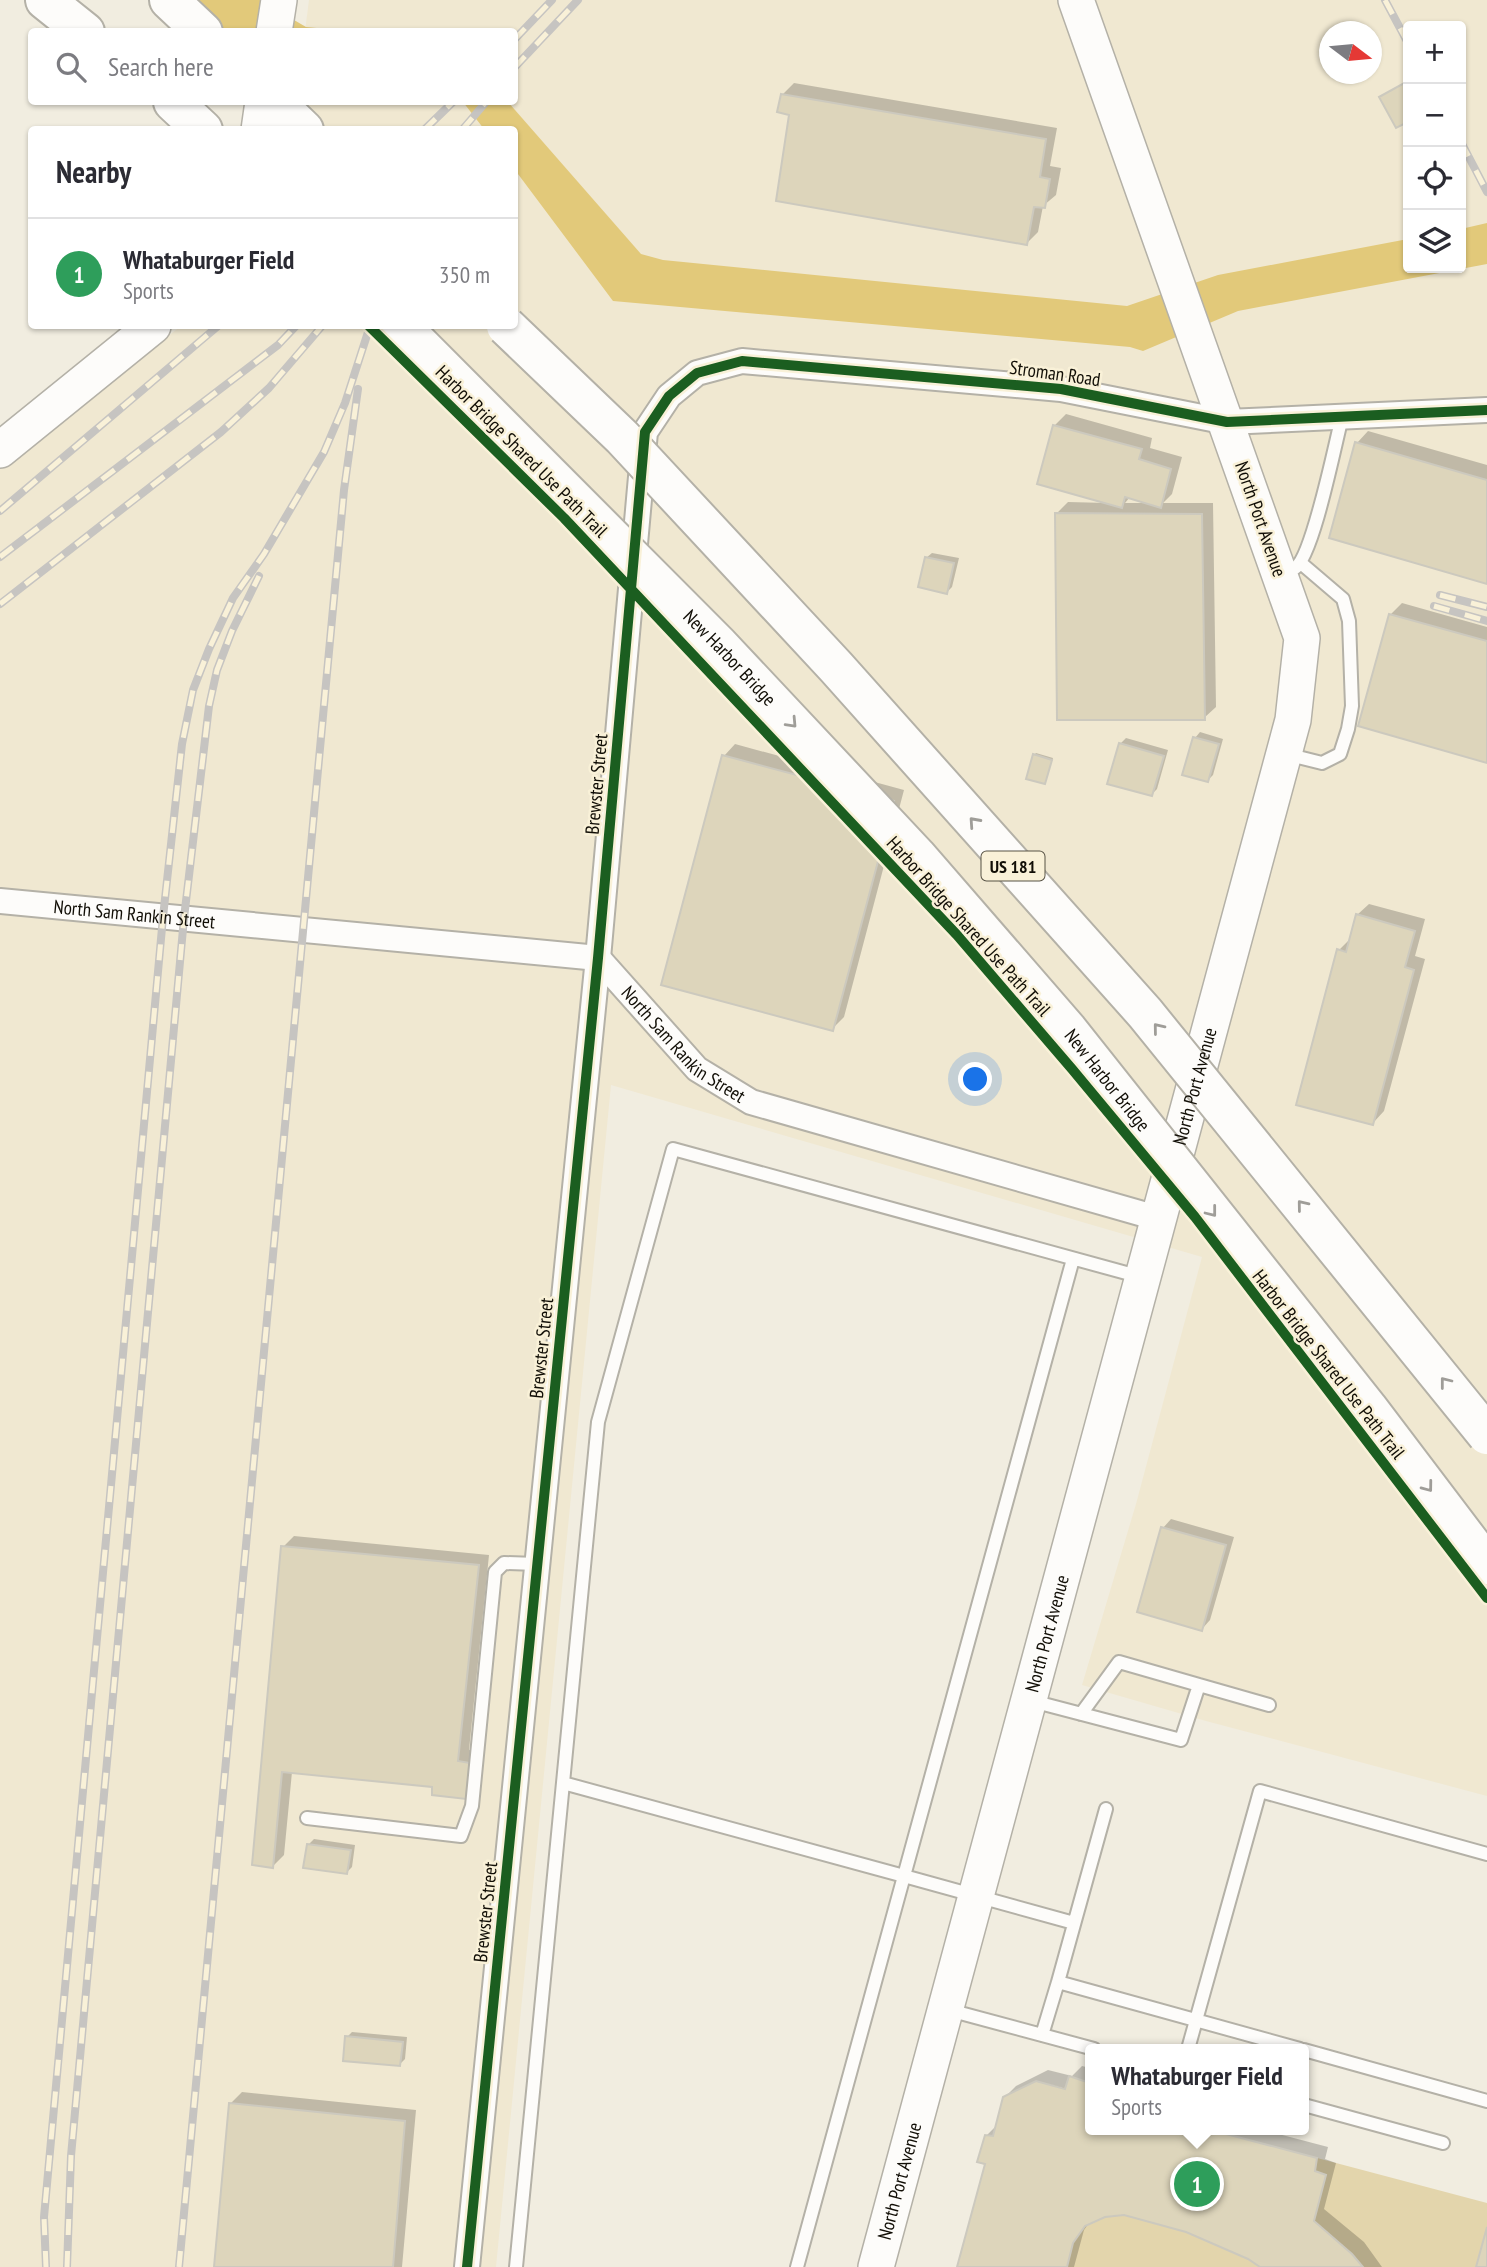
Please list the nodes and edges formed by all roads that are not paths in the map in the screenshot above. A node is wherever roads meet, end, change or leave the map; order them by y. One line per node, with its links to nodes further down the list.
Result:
1 (45, 0): 4 (highway)
2 (74, 0): 5 (highway)
3 (1076, 0): 17 (main road, North Port Avenue)
4 (80, 28)
5 (100, 28)
6 (176, 105): 9 (highway)
7 (262, 105): 10 (main road)
8 (278, 105): 11 (highway)
9 (199, 126)
10 (259, 126)
11 (300, 126)
12 (149, 329): 19 (main road)
13 (404, 329): 29 (highway, New Harbor Bridge, one-way to 29, bridge)
14 (509, 329): 27 (highway, US 181, one-way to 14, bridge)
15 (1487, 410): 16 (street, Stroman Road)
16 (1342, 417): 17 (street, Stroman Road); 20 (lane)
17 (1227, 422): 18 (street, Stroman Road); 20 (main road, North Port Avenue)
18 (645, 432): 23 (street, Brewster Street)
19 (0, 450)
20 (1291, 570): 21 (main road, North Port Avenue); 21 (lane)
21 (1284, 754): 24 (main road, North Port Avenue)
22 (0, 901): 23 (street, North Sam Rankin Street)
23 (598, 958): 24 (street, North Sam Rankin Street); 28 (street, Brewster Street)
24 (1157, 1219): 26 (main road, North Port Avenue)
25 (1073, 1258): 26 (lane); 34 (lane); 38 (lane)
26 (1141, 1278): 31 (main road, North Port Avenue)
27 (1487, 1435)
28 (537, 1564): 36 (lane); 52 (street, Brewster Street)
29 (1487, 1565)
30 (1199, 1685): 32 (lane); 33 (lane); 33 (lane)
31 (1028, 1700): 33 (lane); 39 (main road, North Port Avenue)
32 (1269, 1705)
33 (1081, 1714)
34 (563, 1783): 38 (lane); 53 (lane)
35 (1106, 1809): 40 (lane)
36 (307, 1818)
37 (1487, 1854): 43 (lane)
38 (904, 1876): 39 (lane); 54 (lane)
39 (976, 1895): 40 (lane); 42 (main road, North Port Avenue)
40 (1074, 1923): 41 (lane)
41 (1058, 1982): 43 (lane); 44 (lane)
42 (945, 2009): 44 (lane); 55 (main road, North Port Avenue)
43 (1196, 2020): 45 (lane); 46 (lane)
44 (1042, 2035): 47 (lane)
45 (1189, 2044)
46 (1281, 2044)
47 (1085, 2047)
48 (1309, 2052): 49 (lane)
49 (1487, 2101)
50 (1309, 2106): 51 (lane)
51 (1443, 2143)
52 (467, 2267)
53 (516, 2267)
54 (797, 2267)
55 (876, 2267)

